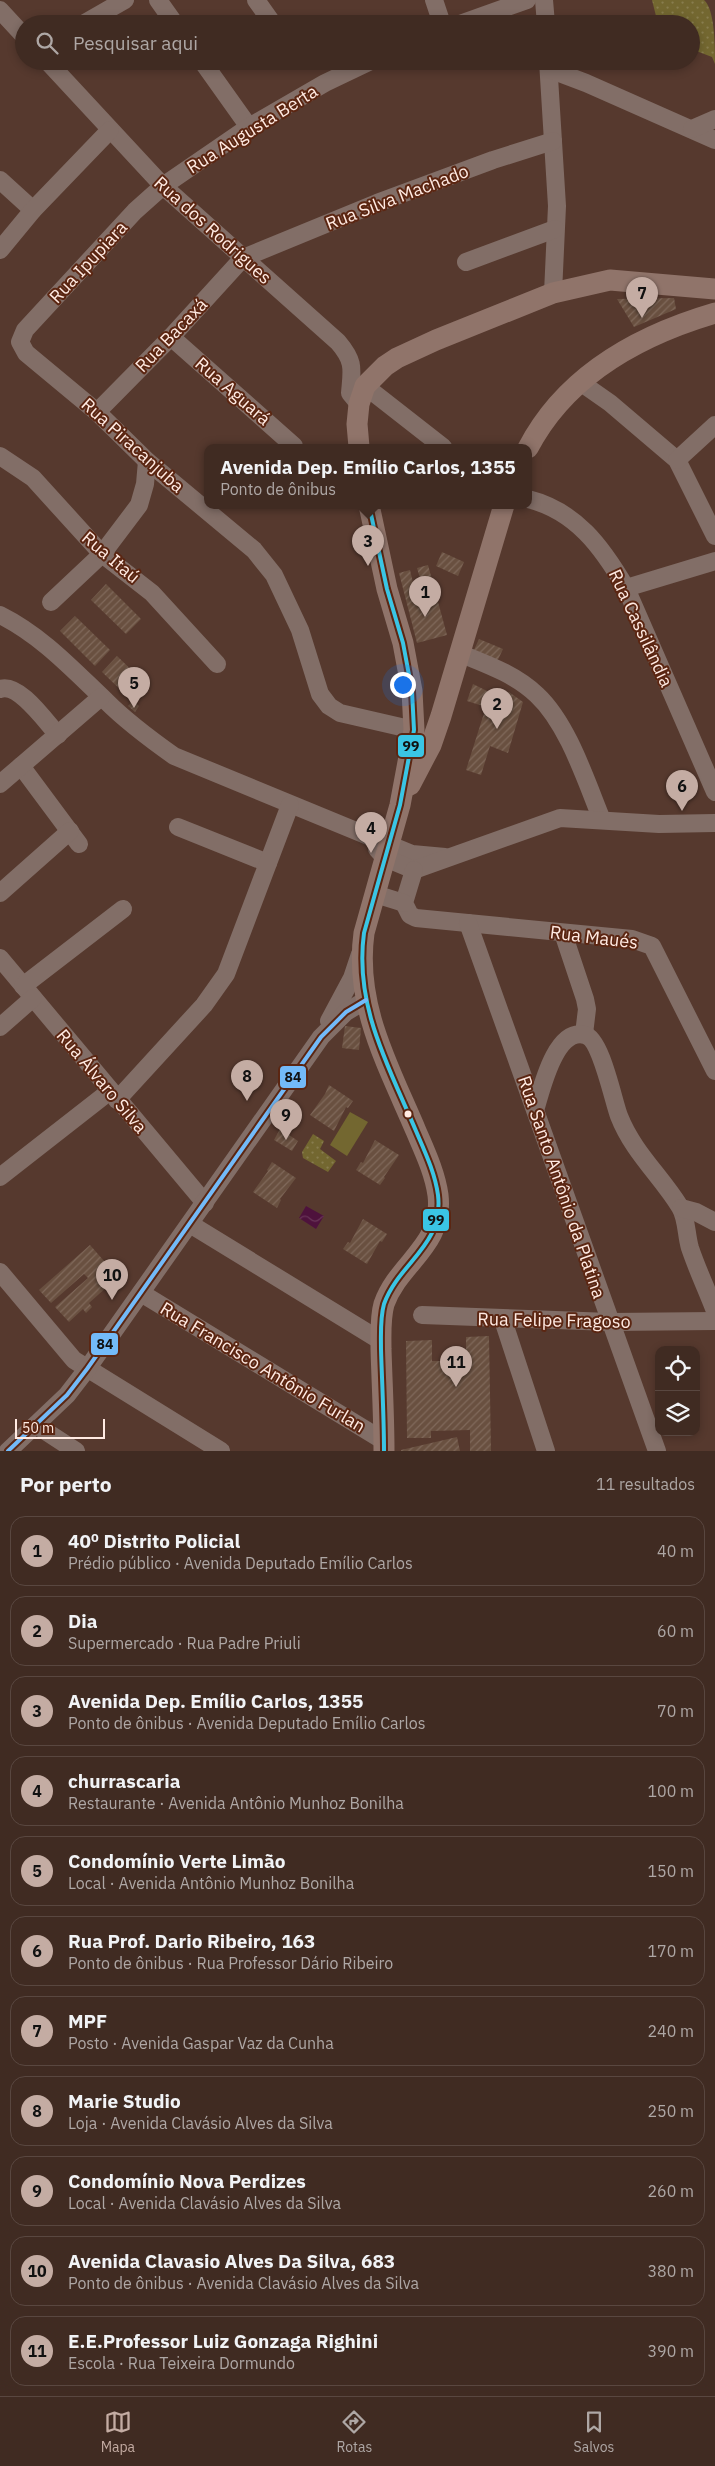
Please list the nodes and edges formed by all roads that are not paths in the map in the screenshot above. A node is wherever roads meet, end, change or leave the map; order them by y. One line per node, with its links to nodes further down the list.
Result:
1 (125, 0): 8 (street)
2 (158, 0): 9 (street)
3 (256, 0): 10 (street)
4 (434, 0): 11 (street)
5 (527, 0): 12 (street)
6 (544, 0): 13 (street)
7 (0, 10): 14 (street)
8 (99, 15)
9 (169, 15)
10 (267, 15)
11 (439, 15)
12 (485, 15)
13 (545, 15)
14 (15, 26)
15 (55, 70): 23 (street, Rua dos Rodrigues)
16 (208, 70): 21 (street)
17 (352, 70): 21 (street, Rua Augusta Berta)
18 (548, 70): 25 (street)
19 (559, 70): 22 (street)
20 (715, 119): 22 (street)
21 (249, 127): 27 (street, Rua Augusta Berta)
22 (692, 129): 24 (street)
23 (110, 130): 27 (street, Rua dos Rodrigues); 28 (street)
24 (715, 140)
25 (553, 141): 29 (street); 31 (street, Rua Silva Machado)
26 (0, 180): 28 (street)
27 (163, 186): 31 (street, Rua dos Rodrigues); 37 (street, Rua Ipupiara)
28 (33, 210): 30 (street)
29 (555, 229): 32 (street); 34 (street)
30 (0, 250)
31 (243, 258): 36 (street, Rua Bacaxá); 39 (street, Rua dos Rodrigues)
32 (466, 262)
33 (713, 290): 34 (main road)
34 (553, 292): 39 (main road)
35 (715, 313): 38 (main road)
36 (171, 337): 40 (street, Rua Bacaxá); 42 (street, Rua Aguará)
37 (20, 342): 40 (street, Rua Piracanjuba)
38 (580, 382): 45 (main road); 47 (street)
39 (362, 395): 43 (main road); 44 (street)
40 (97, 412): 48 (street, Rua Piracanjuba)
41 (715, 425): 47 (street)
42 (292, 444)
43 (359, 444)
44 (437, 444)
45 (530, 444)
46 (0, 456): 55 (street, Rua Itaú)
47 (677, 460): 54 (street)
48 (147, 461): 50 (street, Rua Piracanjuba); 55 (street)
49 (532, 500): 57 (street, Rua Cassilândia)
50 (204, 508)
51 (205, 509): 66 (street, Rua Piracanjuba)
52 (370, 509): 64 (main road)
53 (503, 509): 60 (main road)
54 (715, 536)
55 (102, 554): 58 (street); 61 (street, Rua Itaú)
56 (715, 560): 57 (street)
57 (626, 588): 70 (street, Rua Cassilândia)
58 (52, 602)
59 (0, 615): 63 (street)
60 (459, 654): 65 (main road); 73 (street)
61 (217, 664)
62 (0, 689): 67 (street)
63 (101, 697): 67 (street); 71 (street)
64 (412, 699): 65 (main road); 66 (main road)
65 (445, 704): 72 (main road)
66 (414, 730): 72 (main road)
67 (58, 735): 68 (street)
68 (21, 766): 69 (street); 80 (street)
69 (0, 784)
70 (715, 792)
71 (290, 805): 76 (street); 78 (street)
72 (400, 805): 76 (main road)
73 (602, 820): 74 (street); 77 (street)
74 (715, 823)
75 (178, 827): 78 (street)
76 (387, 851): 77 (street); 79 (street); 81 (main road)
77 (445, 858): 79 (street)
78 (268, 863): 94 (street)
79 (414, 870): 82 (street)
80 (0, 893)
81 (375, 894): 82 (street, Rua Maués); 86 (main road)
82 (404, 903): 84 (street, Rua Maués)
83 (123, 909): 88 (street)
84 (468, 923): 85 (street, Rua Maués); 95 (street, Rua Santo Antônio da Platina)
85 (563, 933): 91 (street); 93 (street, Rua Maués)
86 (362, 950): 89 (main road); 92 (street)
87 (0, 958): 88 (street, Rua Álvaro Silva)
88 (28, 992): 90 (street); 94 (street, Rua Álvaro Silva)
89 (366, 1000): 92 (street); 108 (main road)
90 (0, 1027)
91 (584, 1034): 95 (street); 98 (street)
92 (321, 1037): 97 (street)
93 (715, 1071)
94 (114, 1096): 96 (street); 97 (street, Rua Álvaro Silva)
95 (536, 1107): 107 (street, Rua Santo Antônio da Platina)
96 (0, 1177)
97 (205, 1203): 100 (street)
98 (681, 1208): 99 (street); 103 (street)
99 (715, 1222)
100 (190, 1224): 102 (street); 108 (street)
101 (1, 1274): 109 (street)
102 (142, 1293): 109 (street); 111 (street, Rua Francisco Antônio Furlan)
103 (715, 1311)
104 (422, 1315): 105 (street, Rua Felipe Fragoso)
105 (503, 1320): 107 (street, Rua Felipe Fragoso); 115 (street)
106 (715, 1321): 107 (street, Rua Felipe Fragoso)
107 (610, 1322): 116 (street, Rua Santo Antônio da Platina)
108 (381, 1341): 111 (main road)
109 (86, 1369): 110 (street); 114 (street)
110 (36, 1425): 112 (street); 113 (street)
111 (384, 1446)
112 (8, 1451)
113 (76, 1451)
114 (221, 1451)
115 (546, 1451)
116 (656, 1451)

